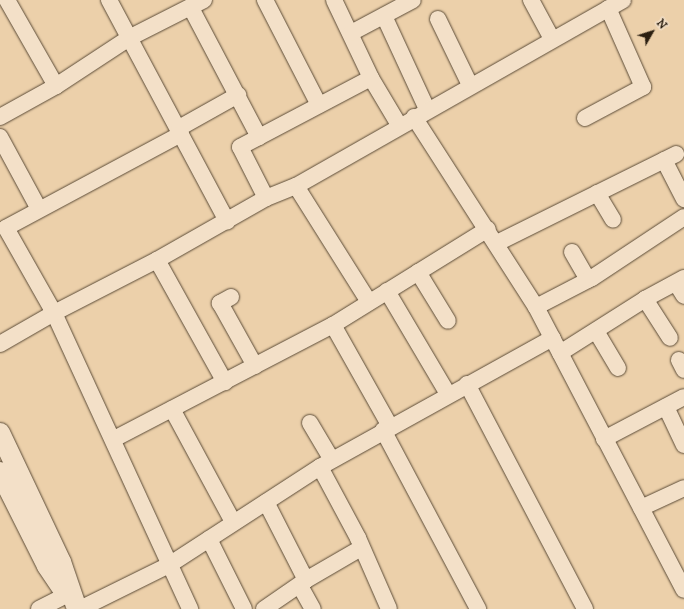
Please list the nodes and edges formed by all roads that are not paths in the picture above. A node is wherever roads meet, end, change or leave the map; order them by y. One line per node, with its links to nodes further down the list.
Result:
1 (7, 0): 17 (street)
2 (109, 0): 13 (street)
3 (265, 0): 19 (street)
4 (334, 0): 12 (street)
5 (413, 0): 10 (street)
6 (531, 0): 14 (street)
7 (623, 0): 9 (street)
8 (198, 4): 13 (street); 18 (street)
9 (608, 8): 14 (street); 22 (street)
10 (384, 16): 12 (street); 20 (street)
11 (438, 19): 16 (street)
12 (350, 33): 15 (street)
13 (129, 38): 17 (street); 24 (street)
14 (552, 39): 16 (street)
15 (370, 78): 19 (street); 23 (street)
16 (470, 85): 20 (street)
17 (56, 86): 21 (street)
18 (238, 95): 24 (street); 26 (street)
19 (319, 105): 26 (street)
20 (421, 113): 23 (street); 35 (street)
21 (0, 117)
22 (585, 118)
23 (399, 125): 27 (street)
24 (180, 131): 31 (street); 34 (street)
25 (0, 137): 31 (street)
26 (259, 137): 29 (street)
27 (296, 186): 29 (street); 45 (street)
28 (597, 193): 30 (street); 33 (street); 36 (street)
29 (266, 198): 34 (street)
30 (684, 199)
31 (39, 209): 47 (street)
32 (684, 218): 40 (street)
33 (613, 220)
34 (227, 221): 38 (street)
35 (488, 229): 36 (street); 39 (street)
36 (496, 243): 46 (street)
37 (572, 252): 40 (street)
38 (157, 260): 47 (street); 57 (street)
39 (418, 272): 42 (street); 48 (street)
40 (588, 280): 46 (street)
41 (681, 286): 44 (street)
42 (387, 291): 45 (street); 59 (street)
43 (231, 297): 55 (street)
44 (645, 299): 50 (street); 52 (street)
45 (370, 302): 49 (street)
46 (536, 307): 51 (street)
47 (54, 313): 53 (street); 67 (street)
48 (448, 321)
49 (333, 325): 55 (street); 64 (street)
50 (596, 331): 54 (street); 56 (street)
51 (553, 338): 54 (street); 58 (street)
52 (670, 338)
53 (0, 344)
54 (560, 353): 66 (street)
55 (255, 366): 57 (street)
56 (618, 368)
57 (225, 382): 62 (street)
58 (467, 384): 59 (street); 88 (street)
59 (448, 394): 64 (street)
60 (684, 397): 61 (street)
61 (666, 407): 66 (street); 68 (street)
62 (172, 409): 67 (street); 74 (street)
63 (310, 423): 69 (street)
64 (387, 428): 69 (street); 87 (street)
65 (0, 434): 80 (street)
66 (604, 439): 73 (street)
67 (114, 440): 77 (street)
68 (684, 445)
69 (326, 463): 72 (street); 76 (street)
70 (0, 472): 80 (street)
71 (684, 488): 73 (street)
72 (266, 502): 74 (street); 78 (street)
73 (641, 508): 79 (street)
74 (233, 522): 75 (street)
75 (209, 539): 77 (street); 84 (street)
76 (361, 548): 78 (street); 86 (street)
77 (169, 565): 80 (street); 83 (street)
78 (303, 583): 81 (street); 85 (street)
79 (684, 590)
80 (75, 605): 82 (street)
81 (266, 608)
82 (39, 609)
83 (190, 609)
84 (244, 609)
85 (313, 609)
86 (389, 609)
87 (478, 609)
88 (585, 609)

